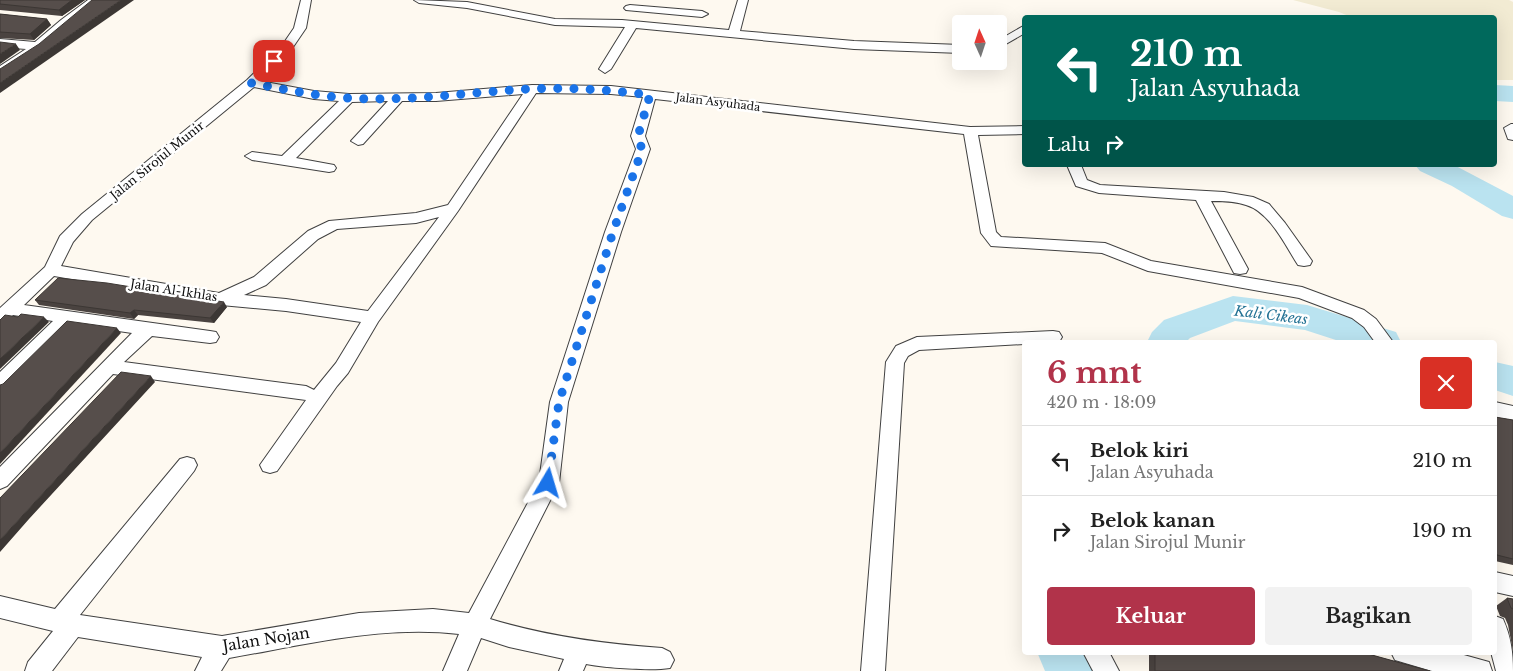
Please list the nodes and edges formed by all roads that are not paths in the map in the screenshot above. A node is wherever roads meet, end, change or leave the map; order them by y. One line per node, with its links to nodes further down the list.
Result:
1 (95, 0): 9 (street)
2 (306, 0): 19 (street, Jalan Sirojul Munir)
3 (419, 0): 5 (street)
4 (743, 0): 12 (street)
5 (433, 1): 10 (street)
6 (632, 4): 7 (street); 10 (street)
7 (702, 14)
8 (46, 20): 9 (street)
9 (65, 22): 15 (street)
10 (627, 23): 12 (street); 17 (street)
11 (1022, 30): 13 (street)
12 (733, 35): 16 (street)
13 (1008, 39)
14 (0, 43): 15 (street)
15 (38, 46): 18 (street)
16 (952, 49)
17 (605, 69)
18 (0, 72)
19 (251, 83): 22 (street, Jalan Asyuhada); 37 (street, Jalan Sirojul Munir)
20 (532, 89): 21 (street, Jalan Asyuhada); 23 (street, Jalan Asyuhada); 34 (street)
21 (650, 95): 25 (street, Jalan Asyuhada); 58 (street)
22 (349, 98): 23 (street, Jalan Asyuhada); 30 (street)
23 (398, 98): 28 (street)
24 (1513, 128): 27 (street)
25 (970, 130): 26 (street, Jalan Asyuhada); 45 (street)
26 (1022, 130)
27 (1513, 136)
28 (358, 141)
29 (252, 156): 30 (street)
30 (285, 160): 32 (street)
31 (1075, 167): 33 (street)
32 (329, 168)
33 (1201, 196): 35 (street); 36 (street)
34 (453, 208): 38 (street, Jalan Al-Ikhlas); 41 (street)
35 (1304, 262)
36 (1240, 269)
37 (51, 270): 38 (street, Jalan Al-Ikhlas); 39 (street, Jalan Sirojul Munir)
38 (221, 299): 41 (street)
39 (5, 314): 40 (street)
40 (67, 318): 42 (street); 47 (street)
41 (372, 318): 52 (street)
42 (148, 329): 44 (street); 46 (street)
43 (1053, 336): 68 (street)
44 (210, 337)
45 (1381, 337)
46 (109, 367): 48 (street); 53 (street)
47 (0, 383)
48 (306, 393)
49 (1497, 410): 50 (street)
50 (1513, 414)
51 (187, 465): 57 (street)
52 (270, 465)
53 (0, 480)
54 (1497, 582): 55 (street)
55 (1513, 586)
56 (0, 607): 57 (street, Jalan Nojan)
57 (67, 623): 60 (street, Jalan Nojan); 65 (street)
58 (475, 625): 60 (street, Jalan Nojan); 64 (street, Jalan Nojan); 67 (street)
59 (1497, 634): 71 (street)
60 (222, 648): 66 (street)
61 (1097, 655): 69 (street)
62 (1415, 655): 70 (street)
63 (662, 660): 64 (street, Jalan Nojan)
64 (576, 661)
65 (37, 671)
66 (207, 671)
67 (455, 671)
68 (872, 671)
69 (1107, 671)
70 (1480, 671)
71 (1508, 671)

